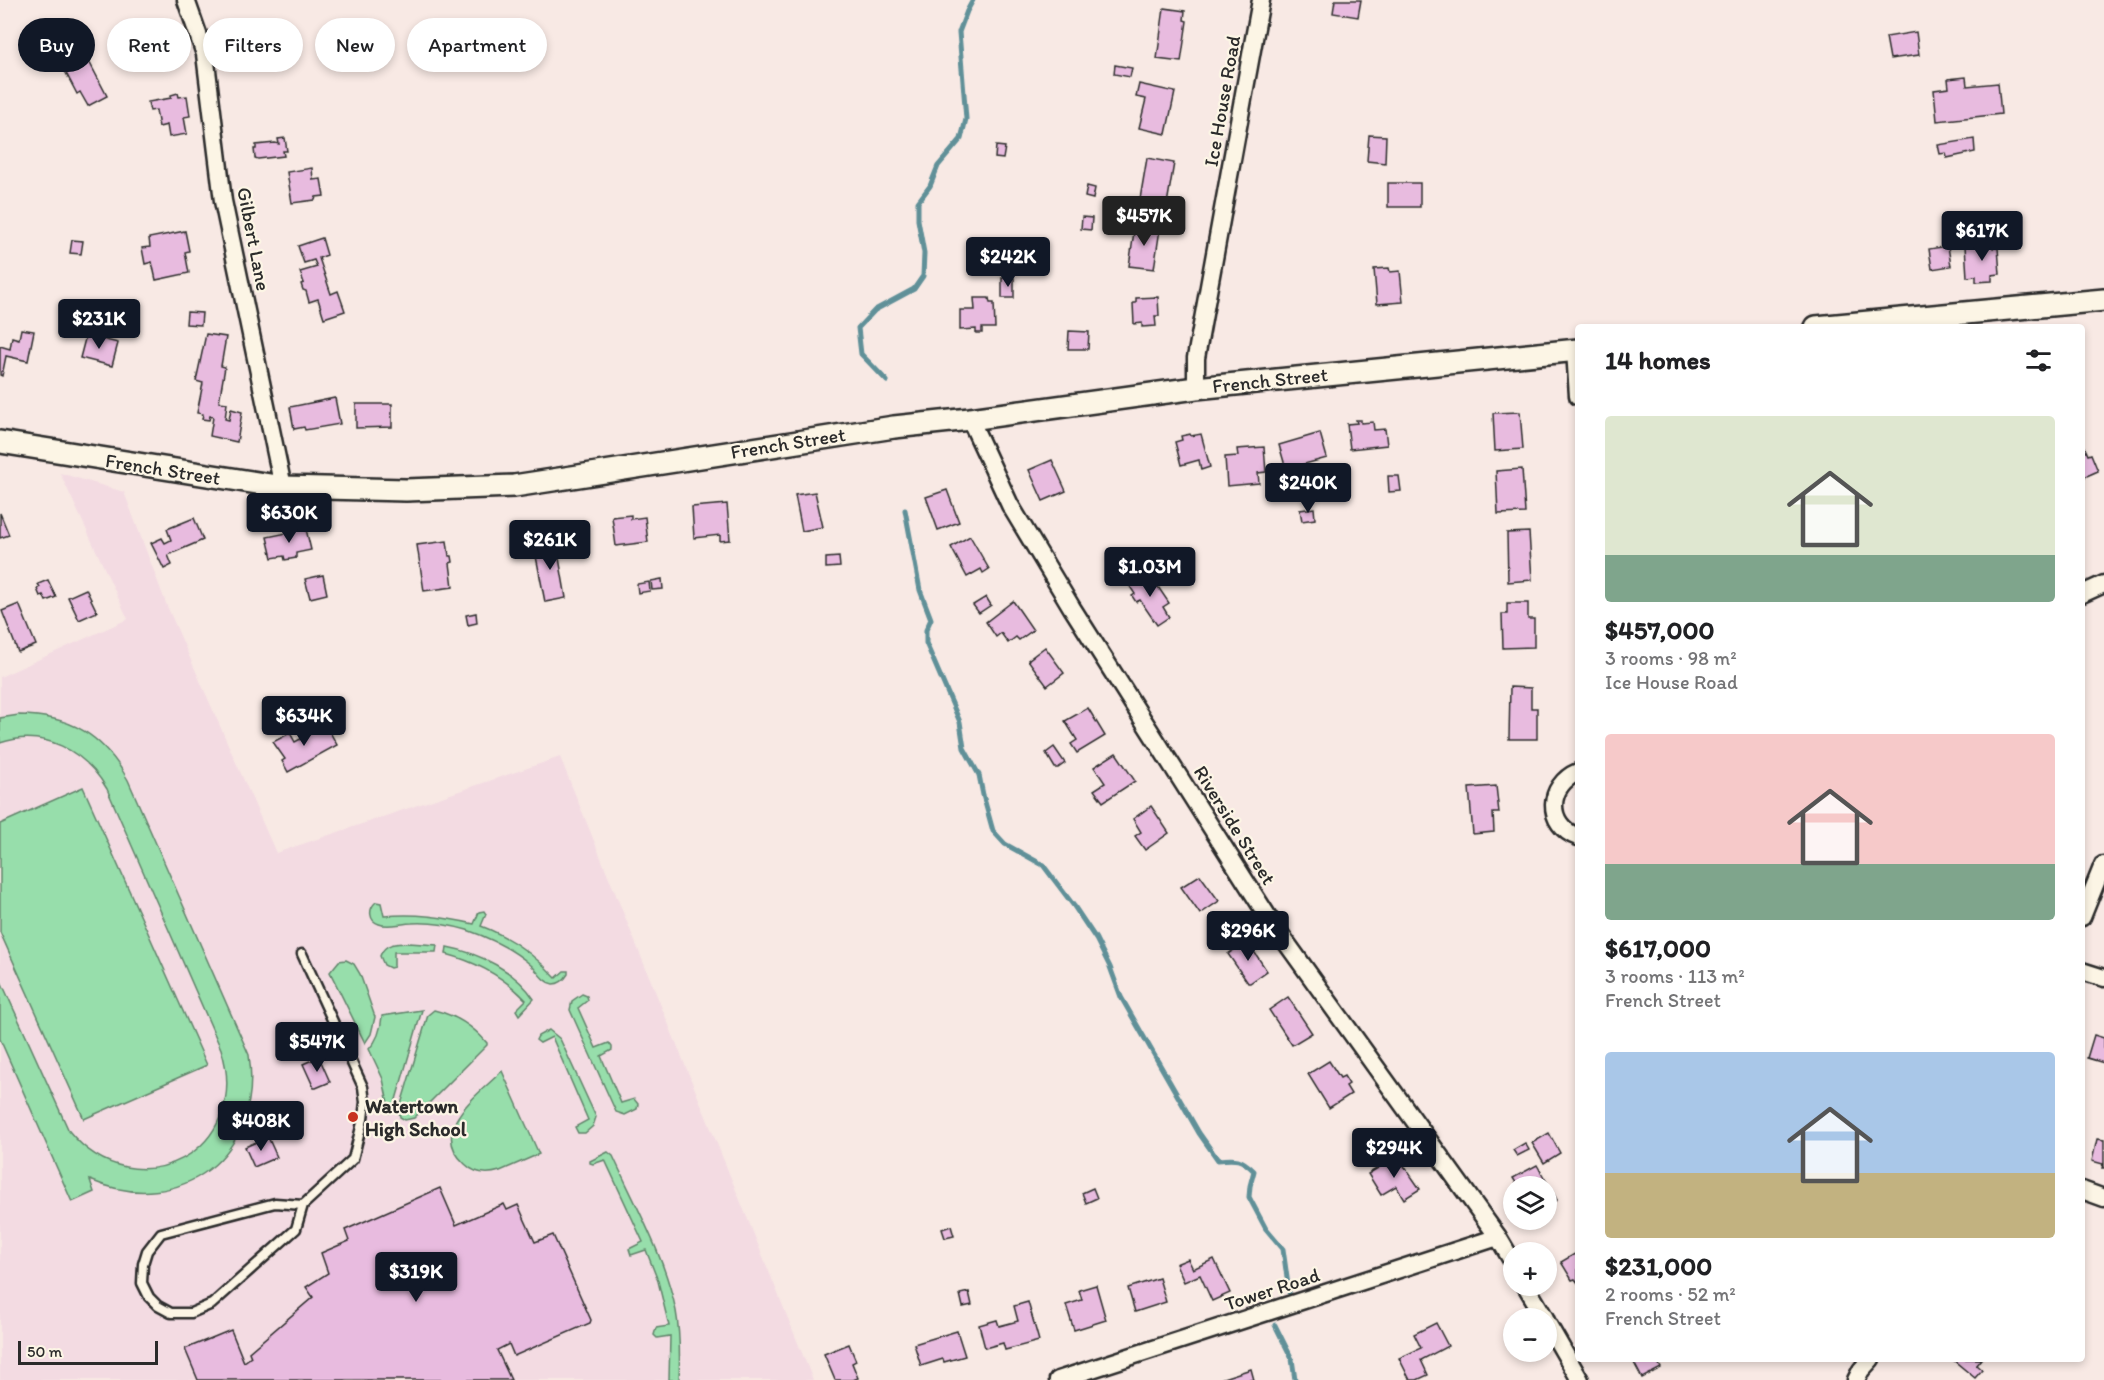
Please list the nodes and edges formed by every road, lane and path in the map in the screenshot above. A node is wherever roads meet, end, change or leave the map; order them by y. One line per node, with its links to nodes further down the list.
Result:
1 (186, 0): 9 (street, Gilbert Lane)
2 (1262, 0): 6 (street, Ice House Road)
3 (2104, 302): 4 (street)
4 (1851, 324)
5 (1575, 350): 6 (street, French Street)
6 (1196, 388): 7 (street, French Street)
7 (970, 419): 9 (street, French Street); 22 (street, Riverside Street)
8 (0, 442): 9 (street, French Street)
9 (283, 487)
10 (2104, 585): 11 (street)
11 (2085, 593)
12 (1575, 773): 13 (street)
13 (1575, 835)
14 (2103, 865): 15 (street)
15 (2085, 910)
16 (302, 954): 21 (lane)
17 (2085, 972): 18 (street)
18 (2104, 978)
19 (2085, 1191): 20 (street)
20 (2104, 1198)
21 (303, 1204): 21 (lane)
22 (1498, 1237): 23 (street, Riverside Street); 26 (street, Tower Road)
23 (1503, 1245)
24 (1557, 1339): 27 (street)
25 (1868, 1362): 28 (street)
26 (1058, 1380)
27 (1580, 1380)
28 (1856, 1380)

